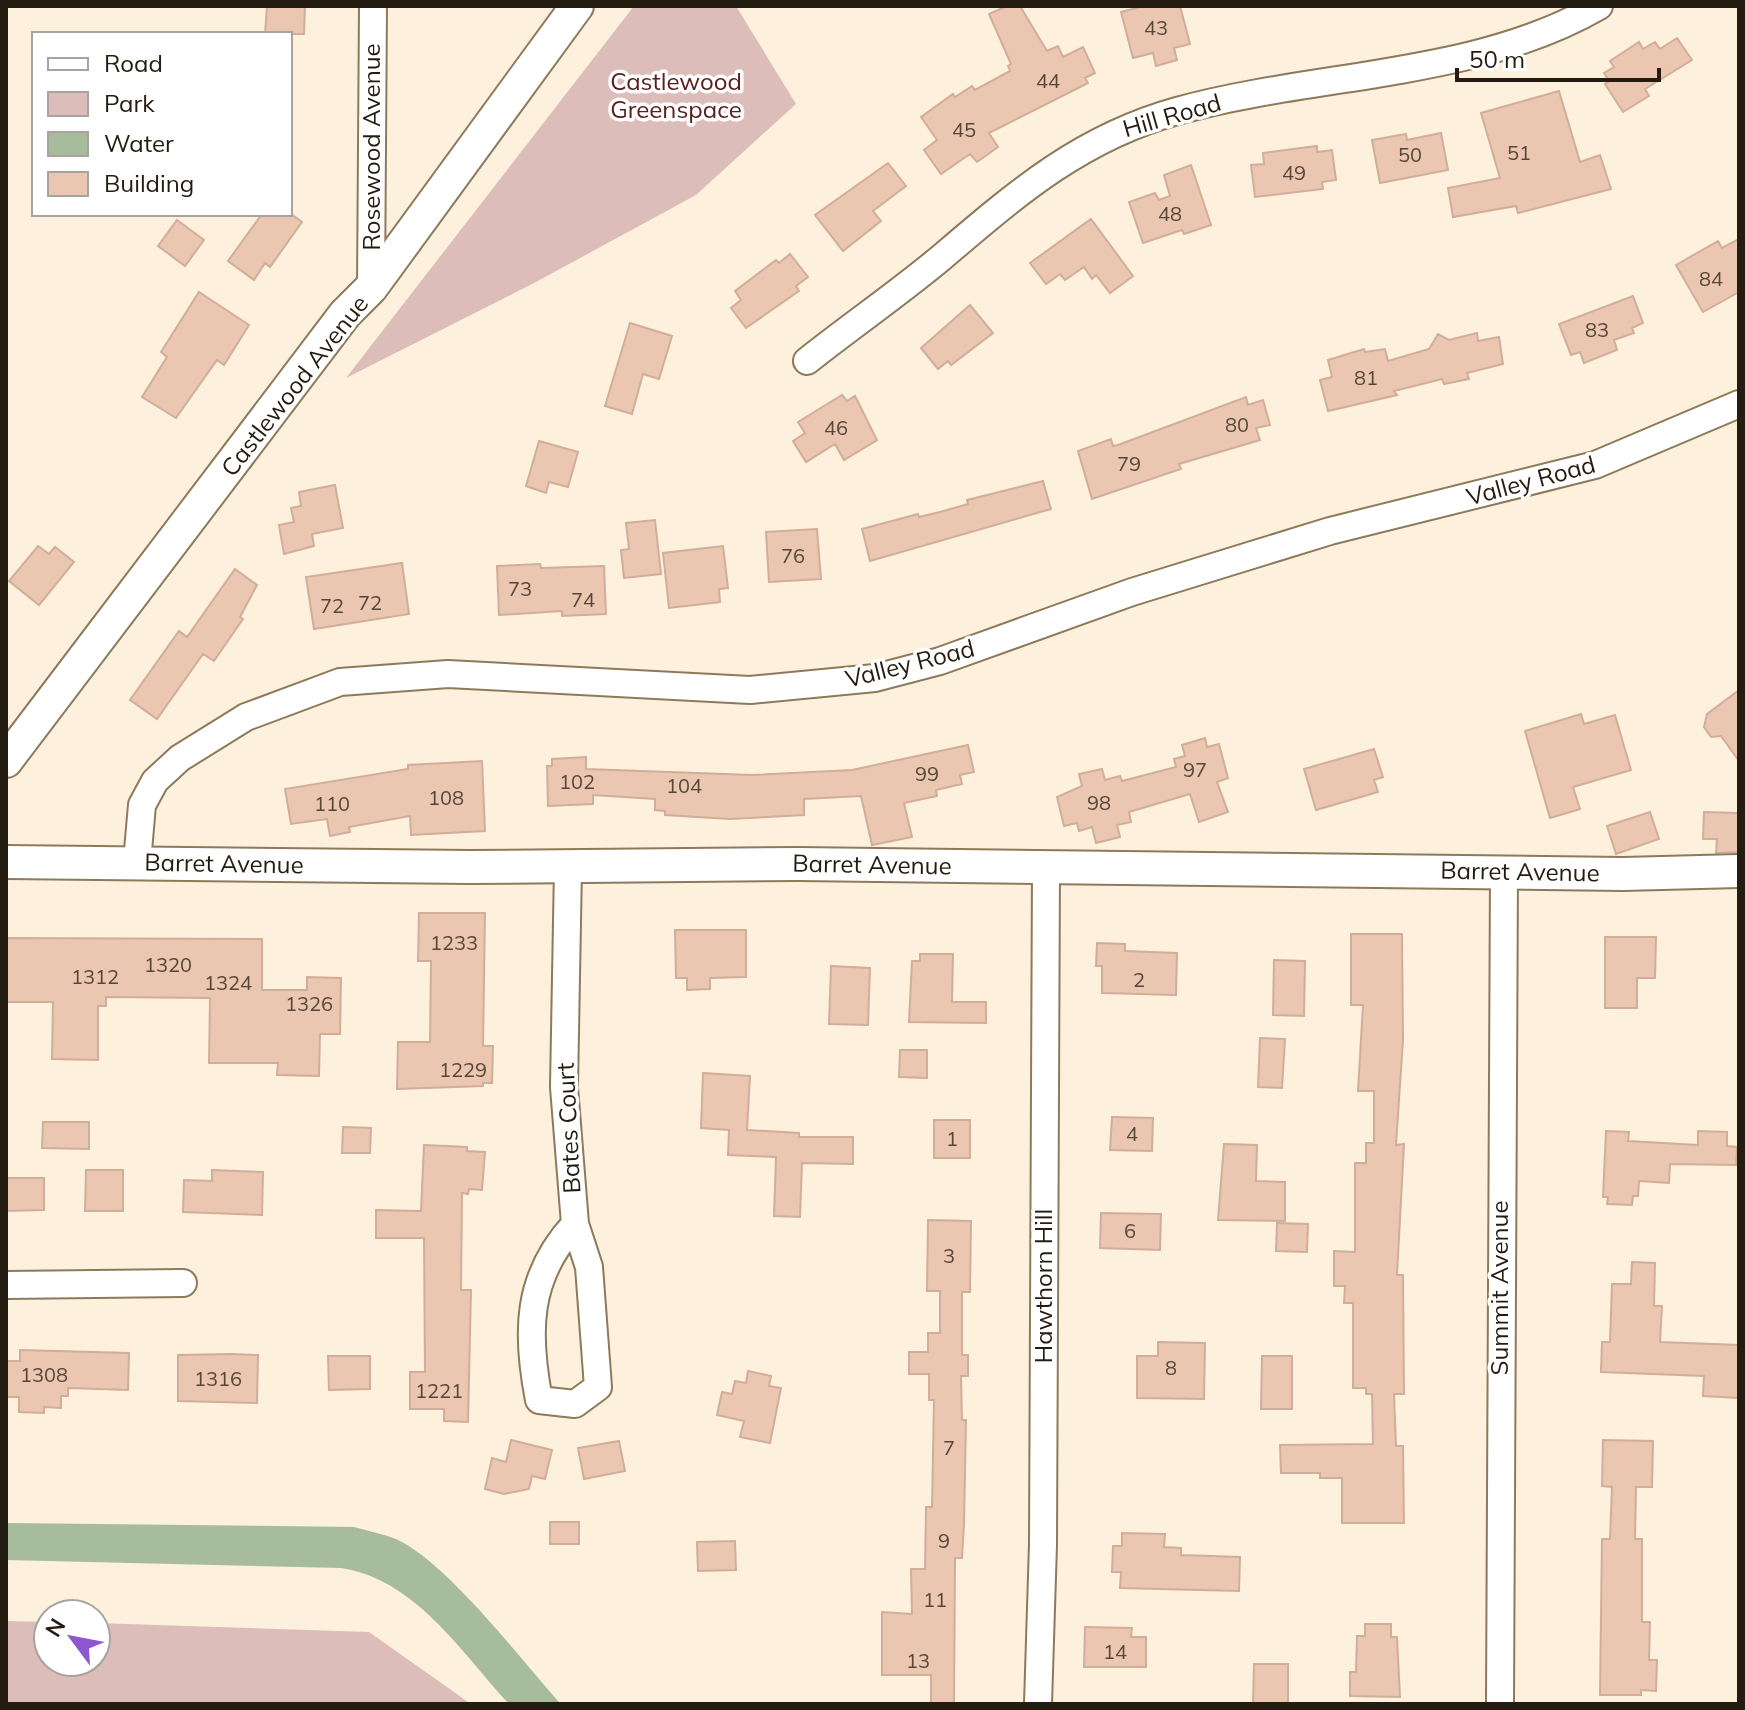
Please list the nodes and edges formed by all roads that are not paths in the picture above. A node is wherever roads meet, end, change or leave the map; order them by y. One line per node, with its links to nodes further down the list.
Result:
1 (373, 6): 4 (street, Rosewood Avenue)
2 (577, 6): 4 (street, Castlewood Avenue)
3 (1599, 6): 5 (street, Hill Road)
4 (371, 288): 7 (street, Castlewood Avenue)
5 (807, 361)
6 (1739, 404): 9 (street, Valley Road)
7 (6, 761)
8 (6, 862): 9 (street, Barret Avenue)
9 (137, 862): 10 (street, Barret Avenue)
10 (568, 867): 11 (street, Barret Avenue); 14 (street, Bates Court)
11 (1046, 867): 13 (street, Barret Avenue); 17 (street, Hawthorn Hill)
12 (1739, 871): 13 (street, Barret Avenue)
13 (1504, 873): 18 (street, Summit Avenue)
14 (575, 1224): 14 (street, Bates Court)
15 (183, 1283): 16 (street)
16 (6, 1285)
17 (1038, 1704)
18 (1500, 1704)

